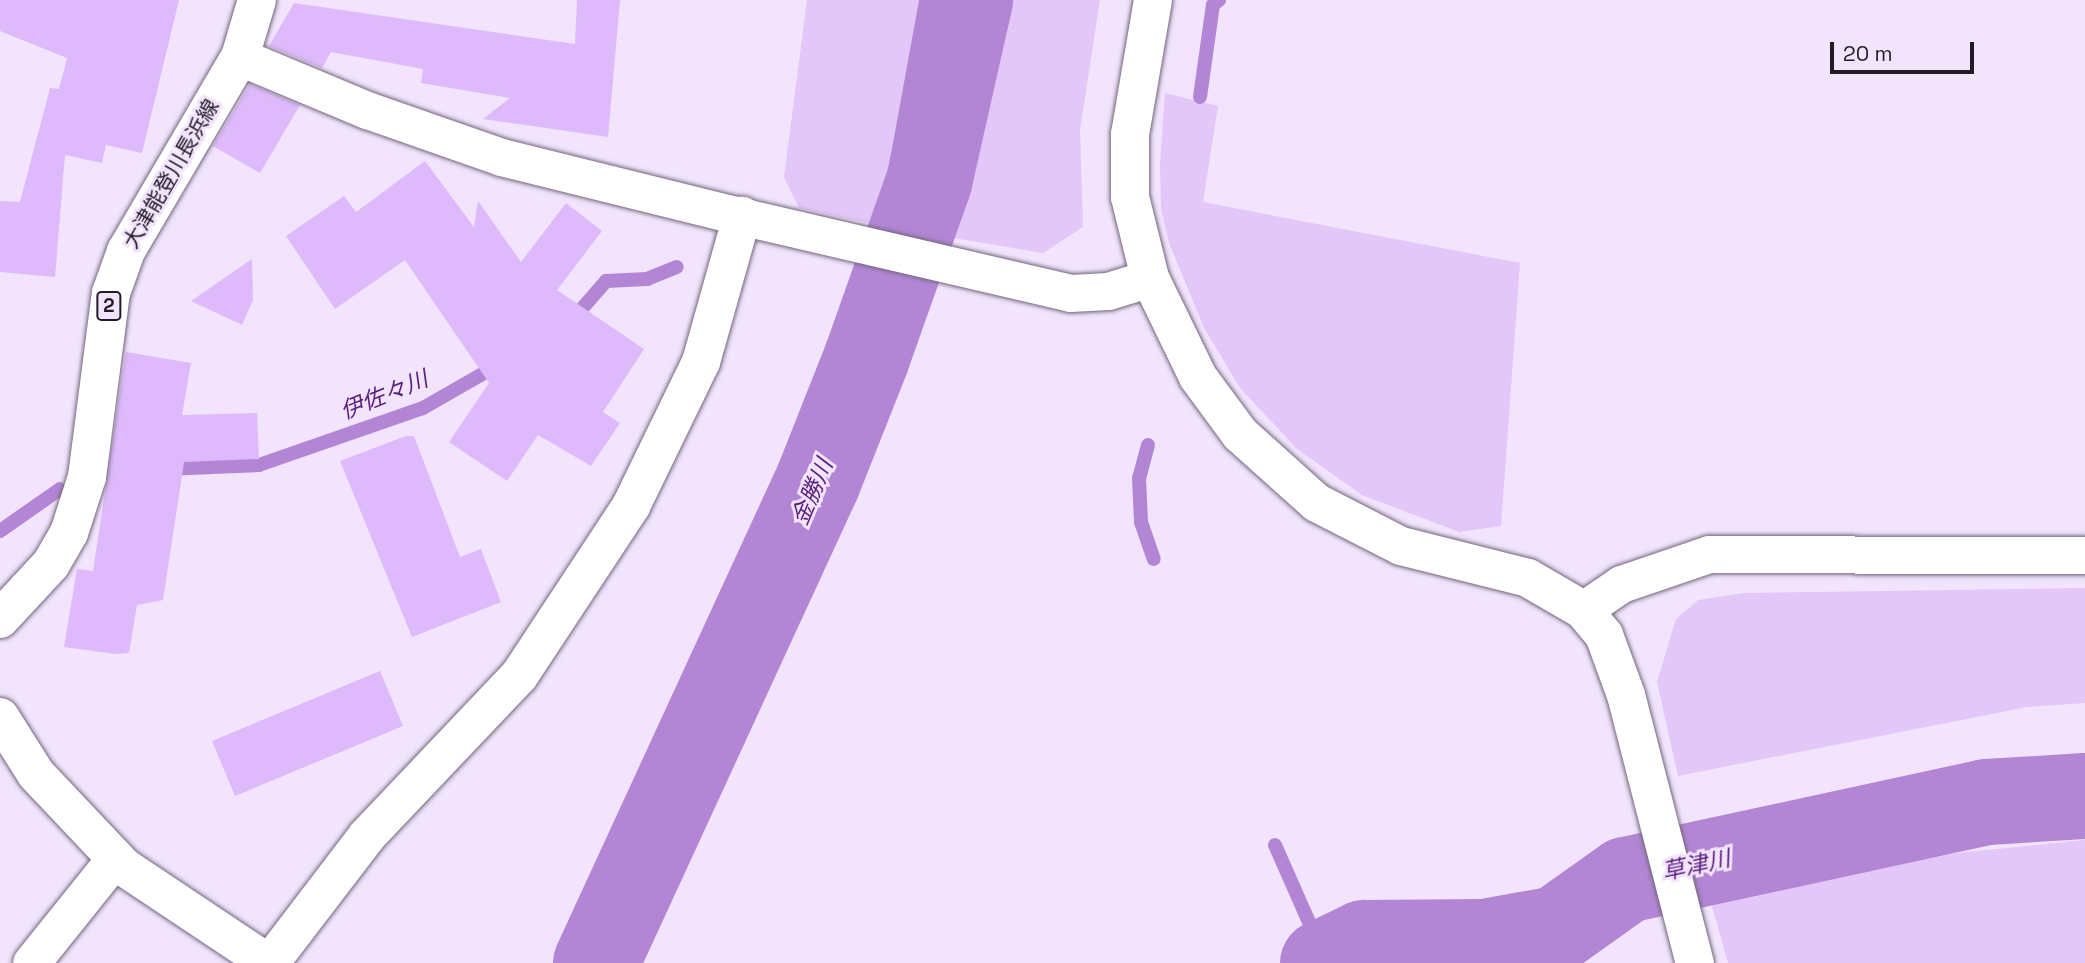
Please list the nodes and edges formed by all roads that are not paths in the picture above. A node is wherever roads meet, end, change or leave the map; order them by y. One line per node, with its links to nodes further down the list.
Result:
1 (257, 0): 3 (street, 大津能登川長浜線 / 2)
2 (1153, 0): 5 (street)
3 (240, 57): 4 (street); 8 (street, 大津能登川長浜線 / 2)
4 (754, 219): 5 (street); 12 (street)
5 (1150, 278): 7 (street)
6 (2085, 555): 7 (street)
7 (1583, 610): 13 (street)
8 (0, 619)
9 (0, 717): 10 (street)
10 (115, 859): 11 (street); 12 (street)
11 (31, 963)
12 (269, 963)
13 (1695, 963)

